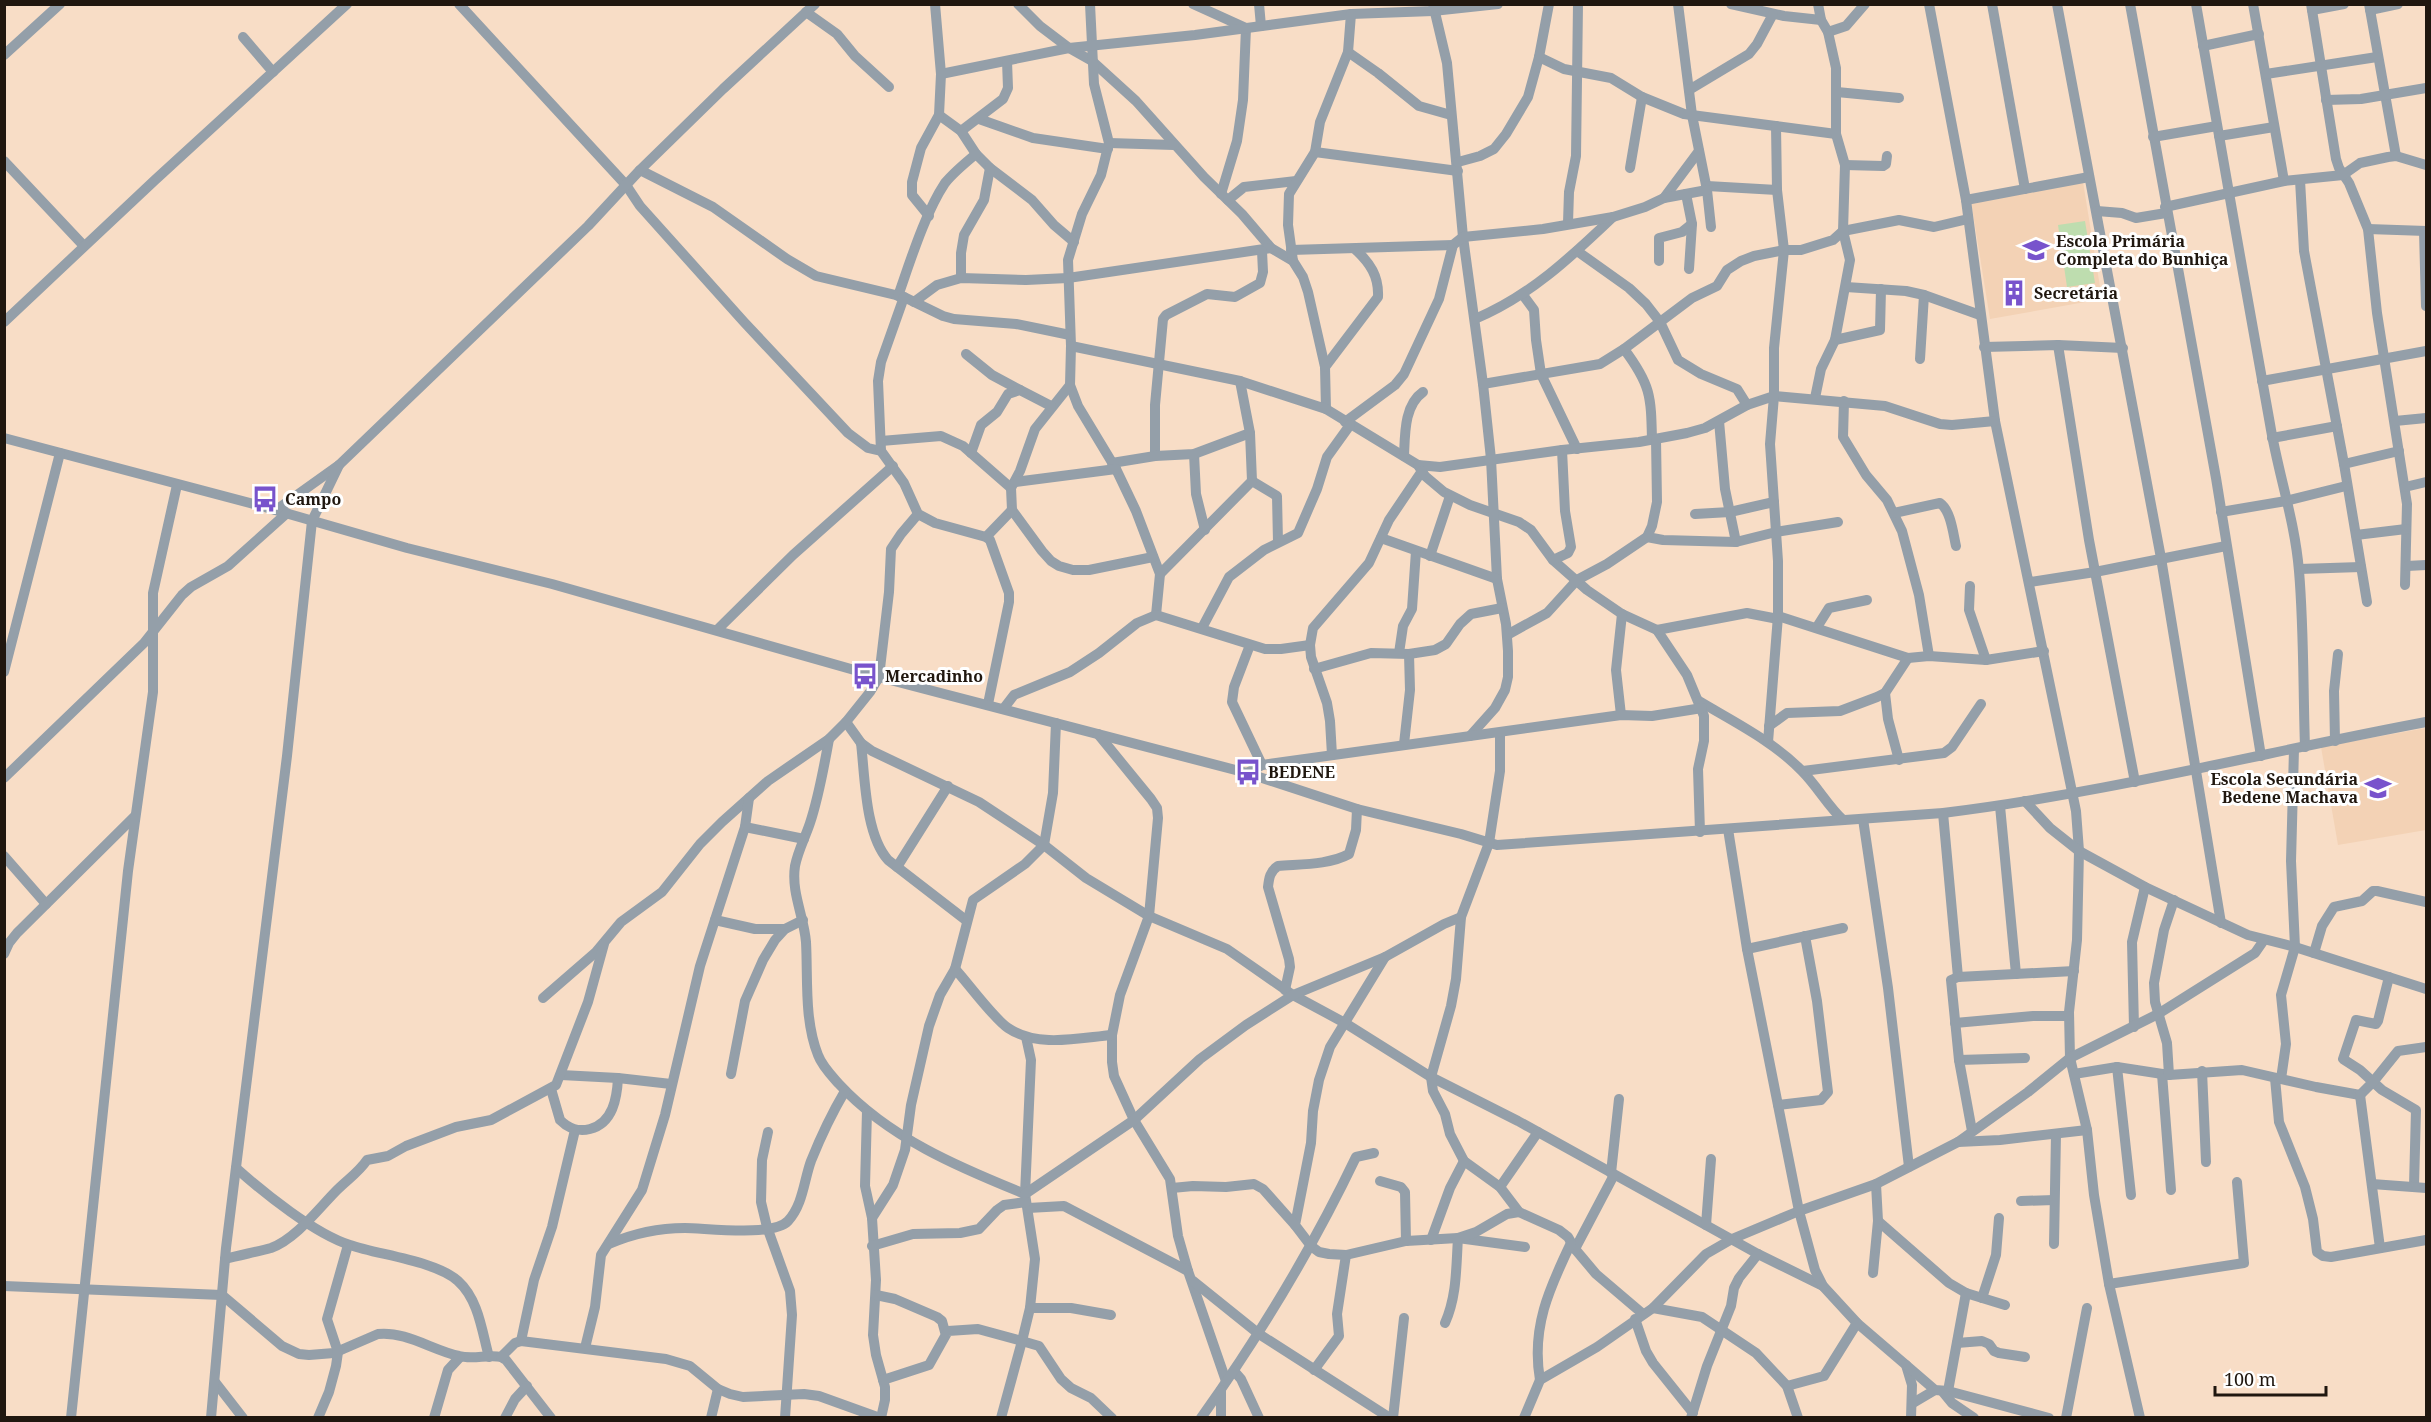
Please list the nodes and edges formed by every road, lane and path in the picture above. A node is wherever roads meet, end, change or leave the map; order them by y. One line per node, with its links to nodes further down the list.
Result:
1 (60, 4): 40 (street)
2 (347, 4): 47 (street)
3 (459, 4): 87 (street)
4 (935, 4): 48 (street)
5 (1018, 4): 38 (street)
6 (1090, 4): 36 (street)
7 (1193, 4): 32 (street)
8 (1259, 4): 31 (street)
9 (1498, 4): 24 (street)
10 (1549, 4): 41 (street)
11 (1578, 4): 46 (street)
12 (1678, 4): 52 (street)
13 (1731, 4): 29 (street)
14 (1818, 4): 30 (street)
15 (1865, 4): 33 (street)
16 (1929, 4): 95 (street)
17 (1992, 4): 89 (street)
18 (2057, 4): 83 (street)
19 (2130, 4): 67 (street)
20 (2196, 4): 37 (street)
21 (2253, 4): 34 (street)
22 (2344, 4): 25 (street)
23 (2398, 4): 26 (street)
24 (1432, 7): 28 (street); 59 (street)
25 (2312, 7): 45 (street)
26 (2369, 7): 42 (street)
27 (810, 8): 50 (street); 81 (street)
28 (1350, 14): 31 (street); 39 (street)
29 (1773, 14): 30 (street); 52 (street)
30 (1821, 20): 33 (street)
31 (1262, 26): 32 (street)
32 (1246, 28): 36 (street); 93 (street)
33 (1828, 32): 53 (street)
34 (2259, 33): 37 (street); 49 (street)
35 (243, 37): 47 (street)
36 (1093, 46): 38 (street); 44 (street)
37 (2203, 46): 65 (street)
38 (1069, 48): 43 (street); 44 (street)
39 (1348, 52): 59 (street); 71 (street)
40 (4, 56)
41 (1539, 57): 46 (street); 78 (street)
42 (2377, 57): 45 (street); 54 (street)
43 (1007, 61): 48 (street); 61 (street)
44 (1092, 61): 68 (street); 69 (street)
45 (2321, 65): 49 (street); 57 (street)
46 (1578, 71): 55 (street); 101 (street)
47 (273, 72): 110 (street)
48 (941, 74): 58 (street)
49 (2266, 74): 63 (street)
50 (889, 87)
51 (2427, 88): 54 (street)
52 (1689, 90): 60 (street)
53 (1837, 92): 56 (street); 66 (street)
54 (2385, 96): 57 (street); 74 (street)
55 (1642, 98): 60 (street); 80 (street)
56 (1899, 98)
57 (2326, 100): 82 (street)
58 (939, 115): 64 (street); 98 (street)
59 (1451, 115): 78 (street)
60 (1692, 115): 62 (street); 70 (street)
61 (979, 119): 64 (street); 69 (street)
62 (1776, 126): 66 (street); 90 (street)
63 (2274, 127): 65 (street); 86 (street)
64 (961, 131): 72 (street)
65 (2218, 131): 67 (street); 92 (street)
66 (1836, 134): 76 (street)
67 (2153, 136): 96 (street)
68 (1174, 145): 69 (street); 93 (street)
69 (1108, 146): 108 (street)
70 (1699, 151): 88 (street); 94 (street)
71 (1315, 152): 78 (street); 85 (street)
72 (976, 154): 79 (street); 98 (street)
73 (1887, 156): 76 (street)
74 (2396, 156): 77 (street); 82 (street)
75 (4, 161): 110 (street)
76 (1845, 165): 105 (street)
77 (2427, 165)
78 (1458, 167): 107 (street)
79 (990, 168): 108 (street); 118 (street)
80 (1630, 168)
81 (640, 170): 87 (street); 124 (street)
82 (2343, 175): 84 (street); 104 (street)
83 (2089, 177): 89 (street); 97 (street)
84 (2300, 180): 86 (street); 142 (street)
85 (1296, 181): 93 (street); 115 (street)
86 (2284, 181): 92 (street)
87 (626, 185): 166 (street); 177 (street)
88 (1707, 188): 90 (street); 91 (street); 103 (street)
89 (2025, 189): 95 (street)
90 (1777, 190): 113 (street)
91 (1686, 194): 94 (street); 102 (street)
92 (2227, 194): 96 (street); 145 (street)
93 (1225, 197): 111 (street)
94 (1664, 198): 99 (street)
95 (1966, 201): 100 (street)
96 (2166, 210): 97 (street); 193 (street)
97 (2097, 211): 134 (street)
98 (929, 216): 124 (street)
99 (1613, 217): 101 (street); 114 (street)
100 (1968, 219): 105 (street); 126 (street)
101 (1569, 223): 107 (street)
102 (1692, 224): 116 (street); 117 (street)
103 (1711, 227)
104 (2368, 229): 106 (street); 139 (street)
105 (1843, 231): 113 (street); 120 (street)
106 (2425, 231): 125 (street)
107 (1463, 237): 109 (street); 127 (street)
108 (1074, 242): 119 (street)
109 (1453, 245): 112 (street); 160 (street)
110 (84, 246): 128 (street)
111 (1266, 249): 115 (street); 119 (street); 140 (street)
112 (1355, 249): 115 (street); 141 (street)
113 (1784, 250): 129 (street); 150 (street)
114 (1577, 251): 122 (street); 129 (street)
115 (1292, 256): 141 (street)
116 (1659, 261)
117 (1689, 269)
118 (961, 278): 119 (street); 124 (street)
119 (1068, 278): 131 (street)
120 (1846, 287): 121 (street); 130 (street)
121 (1881, 289): 123 (street); 130 (street)
122 (1523, 295): 127 (street); 143 (street)
123 (1924, 295): 126 (street); 138 (street)
124 (905, 299): 131 (street); 166 (street)
125 (2427, 306)
126 (1980, 315): 133 (street)
127 (1475, 320): 146 (street)
128 (4, 322)
129 (1660, 322): 135 (street); 153 (street)
130 (1835, 340): 151 (street)
131 (1071, 341): 140 (street); 147 (street)
132 (2058, 345): 133 (street); 134 (street); 220 (street)
133 (1984, 347): 158 (street)
134 (2122, 348): 214 (street)
135 (1624, 349): 143 (street); 165 (street)
136 (2427, 351): 139 (street)
137 (966, 354): 148 (street)
138 (1920, 359)
139 (2384, 359): 142 (street); 159 (street)
140 (1160, 365): 144 (street); 173 (street)
141 (1325, 367): 155 (street)
142 (2327, 369): 145 (street); 161 (street)
143 (1541, 374): 146 (street); 167 (street)
144 (1240, 381): 155 (street); 162 (street)
145 (2262, 381): 164 (street)
146 (1483, 384): 175 (street)
147 (1070, 385): 154 (street); 179 (street)
148 (1020, 390): 154 (street); 171 (street)
149 (1424, 392): 174 (street)
150 (1774, 396): 151 (street); 153 (street); 189 (street)
151 (1815, 398): 152 (street)
152 (1844, 401): 158 (street); 195 (street)
153 (1747, 405): 157 (street)
154 (1051, 406): 184 (street)
155 (1326, 409): 160 (street)
156 (2427, 418): 159 (street)
157 (1719, 421): 165 (street); 192 (street)
158 (1995, 421): 224 (street)
159 (2395, 422): 169 (street)
160 (1348, 423): 174 (street); 207 (street)
161 (2337, 426): 164 (street); 176 (street)
162 (1250, 433): 172 (street); 181 (street)
163 (4, 438): 170 (street)
164 (2272, 438): 188 (street)
165 (1654, 439): 167 (street); 205 (street)
166 (881, 446): 171 (street); 178 (street)
167 (1577, 449): 168 (street)
168 (1562, 450): 175 (street); 215 (street)
169 (2399, 451): 176 (street); 186 (street)
170 (60, 453): 183 (street); 248 (street)
171 (971, 453): 184 (street)
172 (1194, 454): 173 (street); 201 (street)
173 (1155, 456): 179 (street)
174 (1404, 456): 180 (street)
175 (1491, 459): 180 (street); 194 (street)
176 (2344, 464): 185 (street)
177 (339, 465): 191 (street); 198 (street)
178 (893, 466): 196 (street); 235 (street)
179 (1114, 466): 184 (street); 212 (street)
180 (1420, 468): 187 (street); 206 (street)
181 (1252, 481): 201 (street); 207 (street)
182 (2427, 482): 186 (street)
183 (177, 485): 191 (street); 237 (street)
184 (1013, 485): 190 (street)
185 (2346, 486): 188 (street); 203 (street)
186 (2405, 487): 200 (street)
187 (1450, 496): 194 (street); 213 (street)
188 (2286, 501): 193 (street); 219 (street)
189 (1774, 502): 192 (street); 202 (street)
190 (1012, 510): 204 (street); 212 (street)
191 (282, 512): 198 (street); 237 (street)
192 (1730, 512): 197 (street); 208 (street)
193 (2221, 512): 210 (street)
194 (1493, 513): 215 (street); 222 (street)
195 (1894, 513): 209 (street); 244 (street)
196 (918, 514): 204 (street); 249 (street)
197 (1695, 514)
198 (312, 521): 235 (street); 368 (street)
199 (1838, 522): 202 (street)
200 (2406, 529): 203 (street); 217 (street)
201 (1205, 530): 221 (street)
202 (1776, 532): 208 (street); 232 (street)
203 (2356, 535): 218 (street)
204 (986, 537): 251 (street)
205 (1647, 537): 208 (street); 223 (street)
206 (1381, 538): 211 (street); 240 (street)
207 (1278, 542): 234 (street)
208 (1736, 542)
209 (1956, 546)
210 (2226, 546): 214 (street); 271 (street)
211 (1416, 551): 213 (street); 242 (street)
212 (1153, 556): 221 (street)
213 (1430, 556): 222 (street)
214 (2161, 558): 220 (street); 274 (street)
215 (1553, 560): 223 (street)
216 (2427, 565): 217 (street)
217 (2407, 566): 225 (street)
218 (2361, 567): 219 (street); 228 (street)
219 (2299, 570): 269 (street)
220 (2095, 572): 224 (street); 278 (street)
221 (1160, 574): 231 (street)
222 (1497, 579): 229 (street)
223 (1577, 580): 230 (street); 238 (street)
224 (2030, 582): 241 (street)
225 (2405, 585)
226 (1970, 586): 246 (street)
227 (1867, 600): 233 (street)
228 (2367, 602)
229 (1502, 608): 238 (street); 242 (street)
230 (1622, 614): 236 (street); 256 (street)
231 (1156, 615): 234 (street); 254 (street)
232 (1778, 618): 233 (street); 236 (street); 260 (street)
233 (1817, 627): 245 (street)
234 (1202, 628): 239 (street)
235 (717, 630): 249 (street)
236 (1657, 630): 253 (street)
237 (153, 632): 277 (street); 286 (street)
238 (1507, 635): 255 (street)
239 (1250, 645): 240 (street); 273 (street)
240 (1310, 645): 247 (street)
241 (2044, 651): 246 (street); 280 (street)
242 (1404, 654): 247 (street); 268 (street)
243 (2338, 654): 265 (street)
244 (1929, 656): 245 (street); 246 (street)
245 (1908, 658): 250 (street)
246 (1986, 660)
247 (1314, 669): 270 (street)
248 (4, 672)
249 (879, 677): 251 (street); 257 (street)
250 (1885, 693): 260 (street); 272 (street)
251 (988, 704): 254 (street)
252 (1982, 704): 272 (street)
253 (1701, 705): 256 (street); 266 (street); 291 (street)
254 (1004, 708): 259 (street)
255 (1496, 708): 261 (street); 263 (street)
256 (1621, 715): 261 (street)
257 (846, 722): 264 (street); 267 (street)
258 (2427, 722): 265 (street)
259 (1056, 723): 262 (street); 294 (street)
260 (1769, 726): 266 (street)
261 (1497, 733): 263 (street); 293 (street)
262 (1098, 734): 276 (street); 302 (street)
263 (1470, 736): 268 (street)
264 (829, 739): 281 (street); 292 (street)
265 (2335, 741): 269 (street)
266 (1768, 742): 275 (street)
267 (861, 743): 279 (street); 297 (street)
268 (1404, 744): 270 (street)
269 (2300, 748): 271 (street); 313 (street)
270 (1332, 754): 273 (street)
271 (2261, 756): 274 (street)
272 (1899, 760): 275 (street)
273 (1262, 765): 276 (street)
274 (2196, 770): 278 (street); 307 (street)
275 (1803, 771): 288 (street)
276 (1247, 773): 284 (street)
277 (4, 778)
278 (2135, 782): 280 (street)
279 (948, 786): 294 (street); 297 (street)
280 (2072, 793): 282 (street); 295 (street)
281 (749, 798): 289 (street); 311 (street)
282 (2025, 801): 283 (street); 295 (street)
283 (2000, 806): 285 (street); 320 (street)
284 (1358, 809): 293 (street); 324 (street)
285 (1944, 813): 287 (street); 321 (street)
286 (135, 816): 301 (street); 413 (street)
287 (1863, 819): 288 (street); 367 (street)
288 (1844, 820): 290 (street)
289 (745, 827): 292 (street); 304 (street)
290 (1728, 829): 291 (street); 314 (street)
291 (1700, 832): 293 (street)
292 (804, 839): 305 (street)
293 (1490, 843): 303 (street)
294 (1044, 845): 302 (street); 306 (street)
295 (2079, 851): 298 (street); 319 (street)
296 (4, 856): 301 (street)
297 (897, 867): 306 (street)
298 (2145, 887): 299 (street); 330 (street)
299 (2174, 900): 307 (street); 326 (street)
300 (2427, 902): 315 (street)
301 (46, 904): 316 (street)
302 (1149, 916): 324 (street); 331 (street)
303 (1461, 917): 317 (street); 343 (street)
304 (715, 920): 309 (street); 347 (street)
305 (803, 920): 309 (street); 349 (street)
306 (967, 921): 318 (street)
307 (2222, 923): 312 (street)
308 (1843, 928): 310 (street)
309 (785, 929): 339 (street)
310 (1805, 936): 314 (street); 352 (street)
311 (606, 938): 325 (street); 341 (street)
312 (2264, 940): 313 (street); 326 (street)
313 (2295, 947): 315 (street); 345 (street)
314 (1747, 949): 352 (street)
315 (2314, 953): 322 (street)
316 (4, 954)
317 (1385, 957): 324 (street); 328 (street)
318 (955, 969): 332 (street); 361 (street)
319 (2074, 971): 320 (street); 327 (street)
320 (2016, 974): 321 (street)
321 (1958, 977): 329 (street)
322 (2389, 977): 323 (street); 346 (street)
323 (2427, 989)
324 (1289, 993): 328 (street); 354 (street)
325 (543, 998)
326 (2158, 1014): 330 (street); 342 (street)
327 (2069, 1016): 329 (street); 335 (street)
328 (1345, 1023): 343 (street); 389 (street)
329 (1955, 1023): 336 (street)
330 (2134, 1027): 335 (street)
331 (1112, 1035): 332 (street); 354 (street)
332 (1026, 1037): 381 (street)
333 (2427, 1047): 346 (street)
334 (2025, 1058): 336 (street)
335 (2070, 1058): 340 (street); 357 (street)
336 (1959, 1060): 357 (street)
337 (2117, 1067): 340 (street); 342 (street); 379 (street)
338 (2202, 1071): 342 (street); 345 (street); 366 (street)
339 (731, 1074)
340 (2074, 1074): 356 (street)
341 (561, 1075): 344 (street); 348 (street)
342 (2165, 1075): 378 (street)
343 (1431, 1077): 359 (street); 365 (street)
344 (618, 1078): 347 (street); 355 (street)
345 (2278, 1078): 350 (street); 404 (street)
346 (2373, 1082): 350 (street); 374 (street)
347 (671, 1083): 397 (street)
348 (551, 1089): 355 (street); 388 (street)
349 (845, 1091): 353 (street); 391 (street)
350 (2360, 1095): 373 (street)
351 (1619, 1099): 369 (street)
352 (1778, 1105): 383 (street)
353 (867, 1111): 361 (street); 385 (street)
354 (1134, 1120): 376 (street); 381 (street)
355 (575, 1130): 430 (street)
356 (2087, 1130): 360 (street); 410 (street)
357 (1972, 1131): 362 (street)
358 (768, 1132): 391 (street)
359 (1538, 1132): 369 (street); 375 (street)
360 (2056, 1134): 362 (street); 380 (street)
361 (907, 1138): 381 (street); 385 (street)
362 (1958, 1142): 367 (street)
363 (1374, 1153): 401 (street)
364 (1711, 1159): 390 (street)
365 (1464, 1161): 375 (street); 394 (street)
366 (2206, 1162)
367 (1909, 1167): 372 (street)
368 (236, 1168): 388 (street); 407 (street)
369 (1612, 1174): 390 (street); 403 (street)
370 (1380, 1181): 396 (street)
371 (2237, 1182): 410 (street)
372 (1876, 1184): 383 (street); 387 (street)
373 (2372, 1184): 374 (street); 404 (street)
374 (2414, 1186): 377 (street)
375 (1500, 1187): 384 (street)
376 (1172, 1188): 389 (street); 409 (street)
377 (2427, 1188)
378 (2171, 1190)
379 (2131, 1195)
380 (2054, 1200): 382 (street); 398 (street)
381 (1026, 1201): 400 (street); 409 (street); 419 (street)
382 (2021, 1201)
383 (1798, 1211): 393 (street); 412 (street)
384 (1519, 1212): 392 (street); 403 (street)
385 (872, 1218): 400 (street)
386 (1999, 1218): 417 (street)
387 (1878, 1221): 408 (street); 414 (street)
388 (308, 1222): 399 (street); 407 (street)
389 (1295, 1225): 401 (street)
390 (1706, 1225): 393 (street)
391 (767, 1227): 397 (street); 450 (street)
392 (1458, 1238): 394 (street); 402 (street); 425 (street)
393 (1732, 1239): 405 (street); 420 (street)
394 (1431, 1240): 396 (street)
395 (2427, 1240): 404 (street)
396 (1406, 1241): 406 (street)
397 (608, 1244): 433 (street)
398 (2054, 1244)
399 (348, 1245): 434 (street); 436 (street)
400 (872, 1246): 416 (street)
401 (1311, 1246): 406 (street); 429 (street)
402 (1525, 1246)
403 (1573, 1246): 423 (street); 443 (street)
404 (2380, 1248)
405 (1758, 1254): 412 (street); 427 (street)
406 (1346, 1255): 440 (street)
407 (225, 1259): 415 (street)
408 (1873, 1273)
409 (1190, 1275): 429 (street); 445 (street)
410 (2109, 1284): 475 (street)
411 (4, 1286): 413 (street)
412 (1823, 1286): 426 (street)
413 (84, 1289): 415 (street); 455 (street)
414 (1966, 1293): 417 (street); 432 (street)
415 (222, 1295): 434 (street); 444 (street)
416 (876, 1295): 428 (street); 442 (street)
417 (1982, 1298): 418 (street)
418 (2005, 1305)
419 (1030, 1308): 422 (street); 431 (street)
420 (1653, 1308): 423 (street); 427 (street)
421 (2086, 1308): 474 (street)
422 (1111, 1315)
423 (1639, 1316): 443 (street); 452 (street)
424 (1404, 1318): 469 (street)
425 (1445, 1323)
426 (1857, 1323): 439 (street); 447 (street)
427 (1721, 1330): 447 (street); 452 (street)
428 (945, 1332): 431 (street); 442 (street)
429 (1259, 1334): 440 (street); 441 (street)
430 (521, 1341): 433 (street); 437 (street)
431 (1022, 1341): 464 (street); 465 (street)
432 (1957, 1343): 438 (street); 449 (street)
433 (585, 1348): 448 (street)
434 (338, 1352): 435 (street); 458 (street)
435 (460, 1357): 436 (street); 459 (street)
436 (489, 1357): 437 (street)
437 (501, 1357): 446 (street)
438 (2025, 1357)
439 (1906, 1365): 449 (street); 451 (street)
440 (1314, 1370): 469 (street)
441 (1234, 1371): 445 (street); 468 (street)
442 (883, 1380): 453 (street)
443 (1540, 1380): 470 (street)
444 (215, 1382): 456 (street); 457 (street)
445 (1224, 1385): 466 (street); 467 (street)
446 (527, 1386): 460 (street); 461 (street)
447 (1787, 1386): 471 (street)
448 (718, 1389): 450 (street); 462 (street)
449 (1942, 1391): 451 (street); 454 (street); 473 (street)
450 (787, 1397): 453 (street); 463 (street)
451 (1913, 1403): 472 (street)
452 (1692, 1415)
453 (878, 1417)
454 (2047, 1417)
455 (71, 1418)
456 (210, 1418)
457 (243, 1418)
458 (318, 1418)
459 (434, 1418)
460 (505, 1418)
461 (551, 1418)
462 (711, 1418)
463 (785, 1418)
464 (1001, 1418)
465 (1112, 1418)
466 (1201, 1418)
467 (1221, 1418)
468 (1259, 1418)
469 (1391, 1418)
470 (1524, 1418)
471 (1798, 1418)
472 (1911, 1418)
473 (1974, 1418)
474 (2066, 1418)
475 (2140, 1418)

